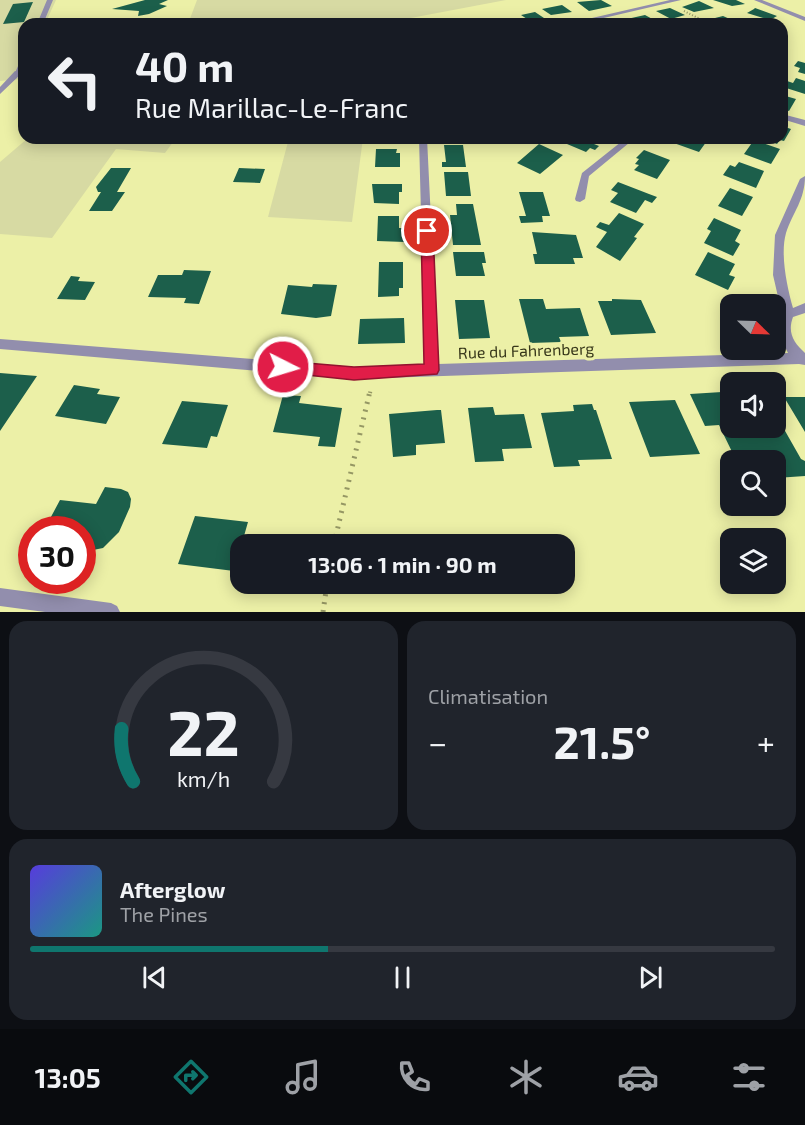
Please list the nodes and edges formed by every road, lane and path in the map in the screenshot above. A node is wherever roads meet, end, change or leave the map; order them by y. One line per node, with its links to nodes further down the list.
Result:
1 (50, 0): 5 (lane)
2 (678, 0): 4 (street)
3 (757, 0): 8 (street)
4 (667, 2): 6 (street); 7 (path)
5 (42, 18)
6 (596, 18)
7 (698, 18)
8 (805, 19)
9 (18, 73): 10 (street)
10 (10, 84): 11 (street); 12 (street)
11 (0, 86)
12 (0, 92)
13 (788, 118): 14 (street)
14 (805, 123)
15 (423, 144): 23 (street)
16 (623, 144): 18 (street)
17 (805, 179): 20 (street)
18 (580, 199)
19 (805, 308): 20 (street)
20 (788, 314): 22 (street)
21 (0, 344): 24 (street, Rue du Fahrenberg)
22 (803, 359): 23 (street, Rue du Fahrenberg)
23 (432, 370): 24 (street, Rue du Fahrenberg)
24 (375, 372): 25 (path)
25 (336, 534)
26 (326, 594): 29 (path)
27 (0, 597): 28 (street)
28 (111, 612)
29 (323, 612)

